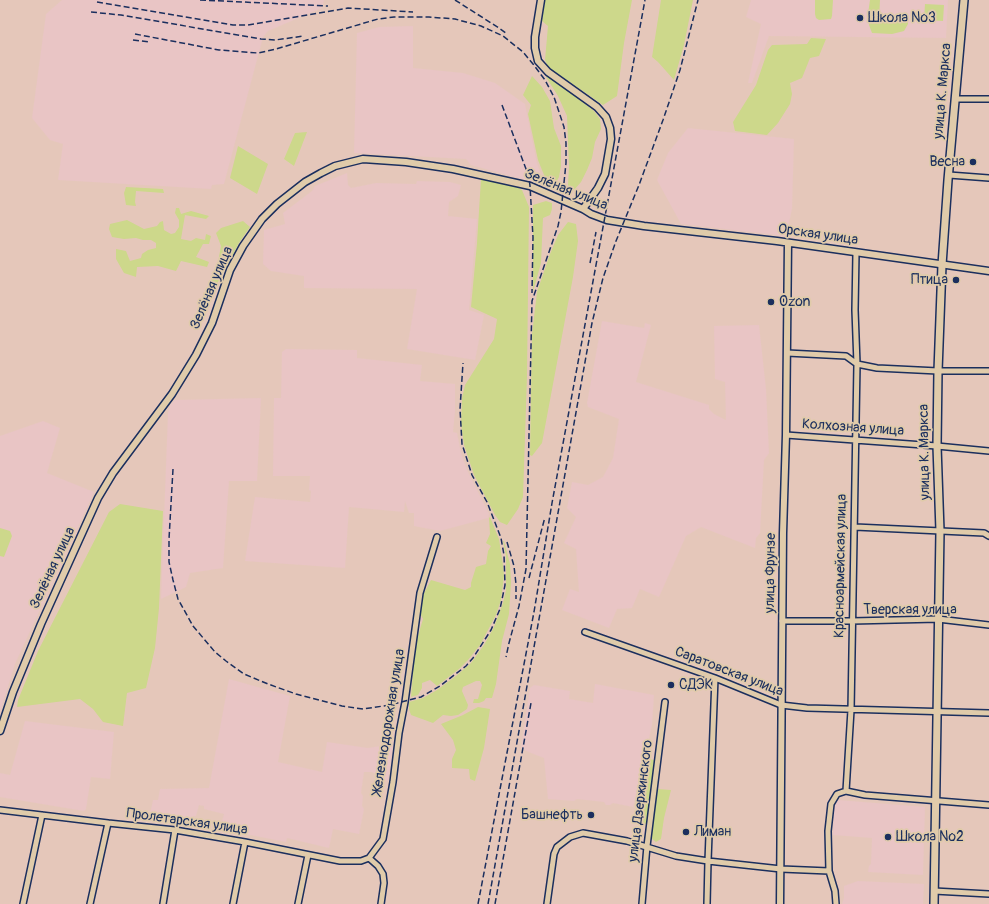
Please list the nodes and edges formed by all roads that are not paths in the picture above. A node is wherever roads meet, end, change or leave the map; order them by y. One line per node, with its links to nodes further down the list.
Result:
1 (541, 0): 7 (street)
2 (964, 0): 4 (main road, улица К. Маркса)
3 (989, 98): 4 (street)
4 (956, 99): 5 (main road, улица К. Маркса)
5 (949, 175): 6 (street); 11 (main road, улица К. Маркса)
6 (989, 178)
7 (583, 209): 8 (street, Зелёная улица); 36 (street, Зелёная улица)
8 (644, 226): 9 (street, Орская улица)
9 (788, 243): 10 (street, Орская улица); 13 (street, улица Фрунзе)
10 (856, 253): 11 (street, Орская улица); 14 (street, Красноармейская улица)
11 (942, 265): 12 (street, Орская улица); 15 (main road, улица К. Маркса)
12 (989, 271)
13 (787, 353): 14 (street); 17 (street, улица Фрунзе)
14 (857, 364): 15 (street); 18 (street, Красноармейская улица)
15 (938, 371): 16 (street); 19 (main road, улица К. Маркса)
16 (989, 371)
17 (786, 436): 18 (street, Колхозная улица); 26 (street, улица Фрунзе)
18 (855, 440): 19 (street, Колхозная улица); 21 (street, Красноармейская улица)
19 (937, 446): 20 (street, Колхозная улица); 22 (main road, улица К. Маркса)
20 (989, 451)
21 (855, 527): 22 (street); 27 (street, Красноармейская улица)
22 (940, 531): 23 (street); 25 (main road, улица К. Маркса)
23 (989, 536)
24 (436, 537): 47 (street, Железнодорожная улица)
25 (938, 619): 27 (street, Тверская улица); 28 (street, Тверская улица); 34 (main road, улица К. Маркса)
26 (782, 621): 27 (street, Тверская улица); 32 (street, улица Фрунзе)
27 (852, 621): 33 (street, Красноармейская улица)
28 (989, 625)
29 (585, 632): 30 (street, Саратовская улица)
30 (715, 678): 32 (street, Саратовская улица); 48 (street)
31 (665, 702): 45 (street, улица Дзержинского)
32 (781, 705): 33 (street, Саратовская улица); 49 (street, улица Фрунзе)
33 (851, 710): 34 (street, Саратовская улица); 37 (street, Красноармейская улица)
34 (937, 711): 35 (street, Саратовская улица); 38 (main road, улица К. Маркса)
35 (989, 713)
36 (0, 731)
37 (846, 791): 38 (street); 50 (street)
38 (936, 800): 39 (street); 51 (main road, улица К. Маркса)
39 (989, 805)
40 (0, 810): 41 (street, Пролетарская улица)
41 (42, 815): 42 (street, Пролетарская улица); 53 (street)
42 (108, 823): 43 (street, Пролетарская улица); 54 (street)
43 (175, 830): 44 (street, Пролетарская улица); 55 (street)
44 (245, 842): 46 (street, Пролетарская улица); 56 (street)
45 (647, 846): 48 (street); 59 (street); 60 (street, улица Дзержинского)
46 (308, 855): 47 (street, Пролетарская улица); 57 (street)
47 (369, 858): 58 (street)
48 (708, 861): 49 (street); 61 (street)
49 (781, 869): 50 (street); 62 (street, улица Фрунзе)
50 (829, 871): 63 (street)
51 (934, 891): 52 (street); 64 (main road, улица К. Маркса)
52 (989, 894)
53 (23, 904)
54 (90, 904)
55 (163, 904)
56 (233, 904)
57 (298, 904)
58 (381, 904)
59 (547, 904)
60 (642, 904)
61 (708, 904)
62 (780, 904)
63 (836, 904)
64 (934, 904)

